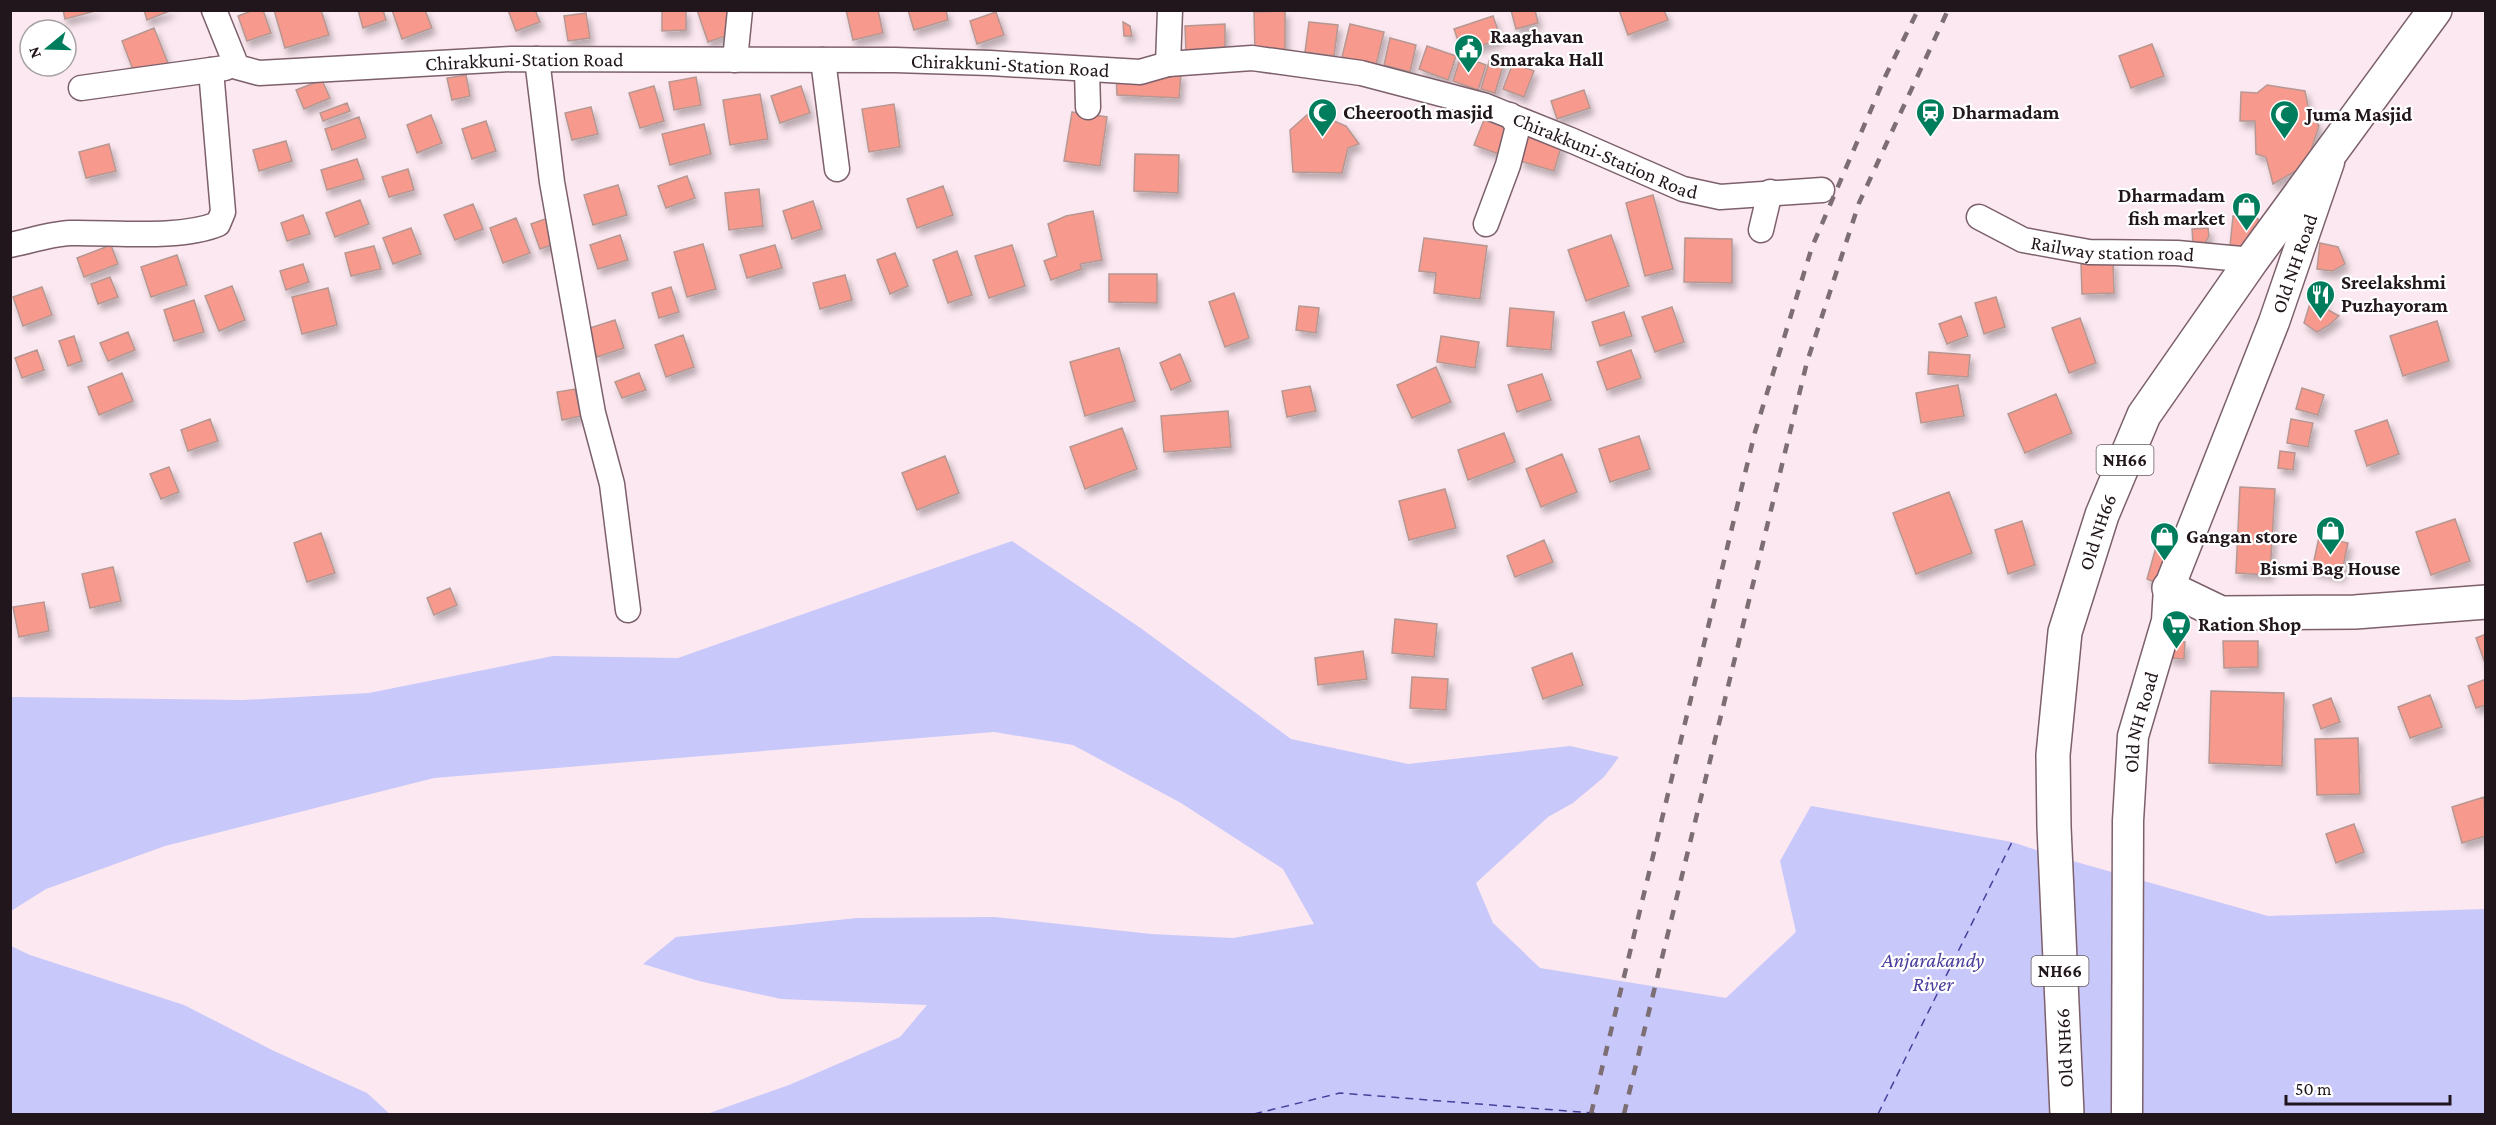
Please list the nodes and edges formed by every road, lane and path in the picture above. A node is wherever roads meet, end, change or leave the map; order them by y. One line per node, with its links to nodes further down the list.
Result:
1 (214, 10): 9 (street)
2 (740, 10): 6 (street)
3 (1170, 10): 8 (street)
4 (2435, 10): 15 (main road, Old NH66 / NH66)
5 (537, 59): 6 (street, Chirakkuni-Station Road); 9 (street, Chirakkuni-Station Road); 26 (street)
6 (735, 60): 7 (street, Chirakkuni-Station Road)
7 (823, 60): 11 (street, Chirakkuni-Station Road); 16 (street)
8 (1168, 64): 11 (street, Chirakkuni-Station Road); 14 (street, Chirakkuni-Station Road)
9 (237, 67): 10 (street, Chirakkuni-Station Road)
10 (211, 70): 12 (street, Chirakkuni-Station Road); 22 (street)
11 (1087, 70): 13 (street)
12 (81, 88)
13 (1088, 107)
14 (1510, 115): 18 (street, Chirakkuni-Station Road); 20 (street)
15 (2334, 147): 23 (main road, Old NH66 / NH66); 24 (street, Old NH Road)
16 (837, 169)
17 (1822, 190): 18 (street, Chirakkuni-Station Road)
18 (1770, 192): 21 (street)
19 (1979, 217): 23 (street, Railway station road)
20 (1486, 224)
21 (1761, 230)
22 (10, 245)
23 (2252, 260): 27 (main road, Old NH66 / NH66)
24 (2169, 588): 25 (main road); 28 (street, Old NH Road)
25 (2486, 602)
26 (628, 610)
27 (2067, 1114)
28 (2127, 1114)

